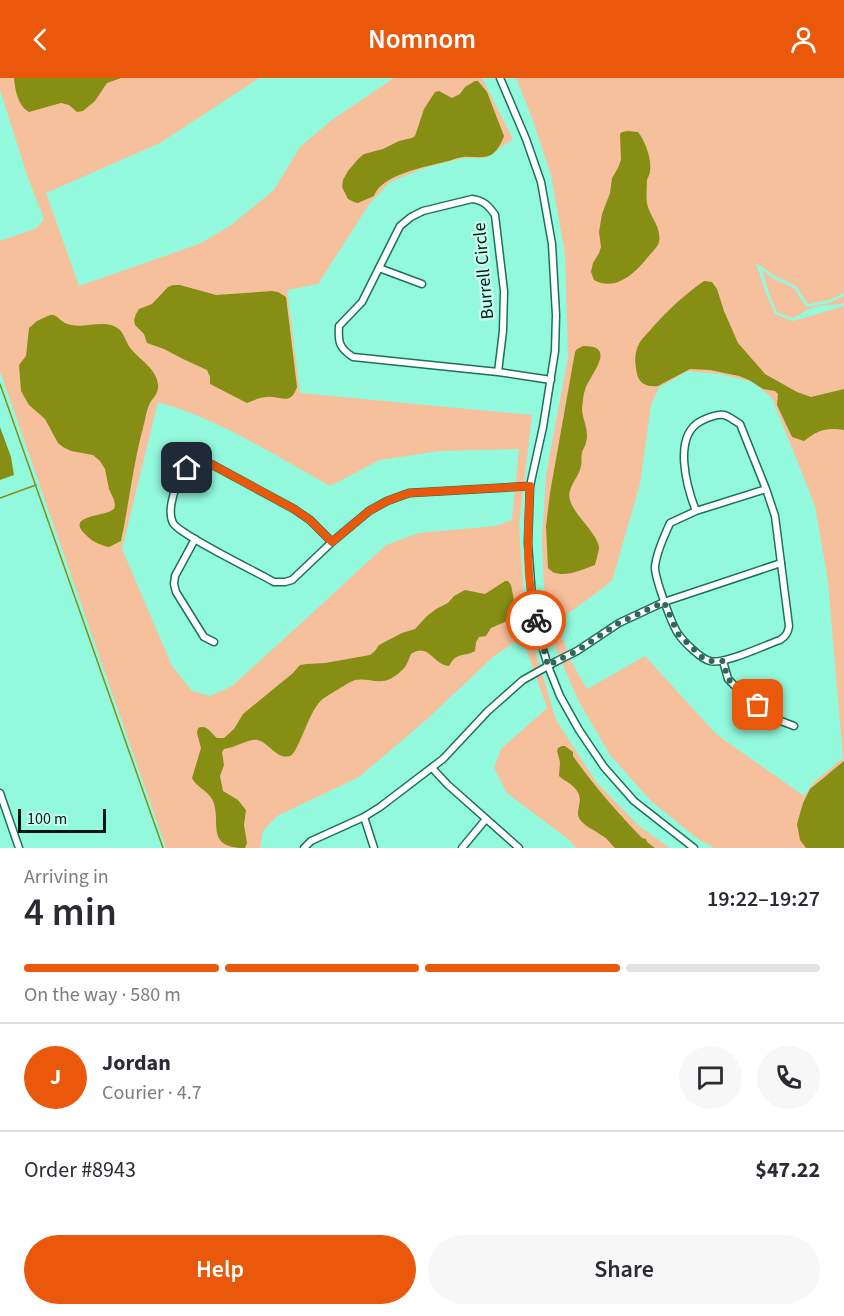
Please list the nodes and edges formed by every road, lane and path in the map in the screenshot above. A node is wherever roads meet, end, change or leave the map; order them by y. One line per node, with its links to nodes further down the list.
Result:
1 (500, 78): 5 (street)
2 (379, 268): 3 (street); 4 (street, Burrell Circle); 4 (street, Burrell Circle)
3 (422, 284)
4 (498, 372): 5 (street, Burrell Circle)
5 (551, 380): 6 (street)
6 (530, 486): 10 (street); 15 (street)
7 (766, 489): 8 (street); 8 (street); 11 (street)
8 (696, 511): 12 (street)
9 (195, 539): 10 (street); 10 (street); 13 (street)
10 (332, 542)
11 (781, 563): 12 (street); 14 (street)
12 (664, 602): 14 (street); 15 (street)
13 (214, 642)
14 (723, 661): 16 (street)
15 (548, 666): 17 (street); 26 (street)
16 (794, 726)
17 (432, 768): 19 (street); 20 (street)
18 (0, 793): 21 (street)
19 (364, 817): 22 (street); 23 (street)
20 (486, 819): 24 (street); 25 (street)
21 (19, 848)
22 (304, 848)
23 (374, 848)
24 (462, 848)
25 (519, 848)
26 (694, 848)

